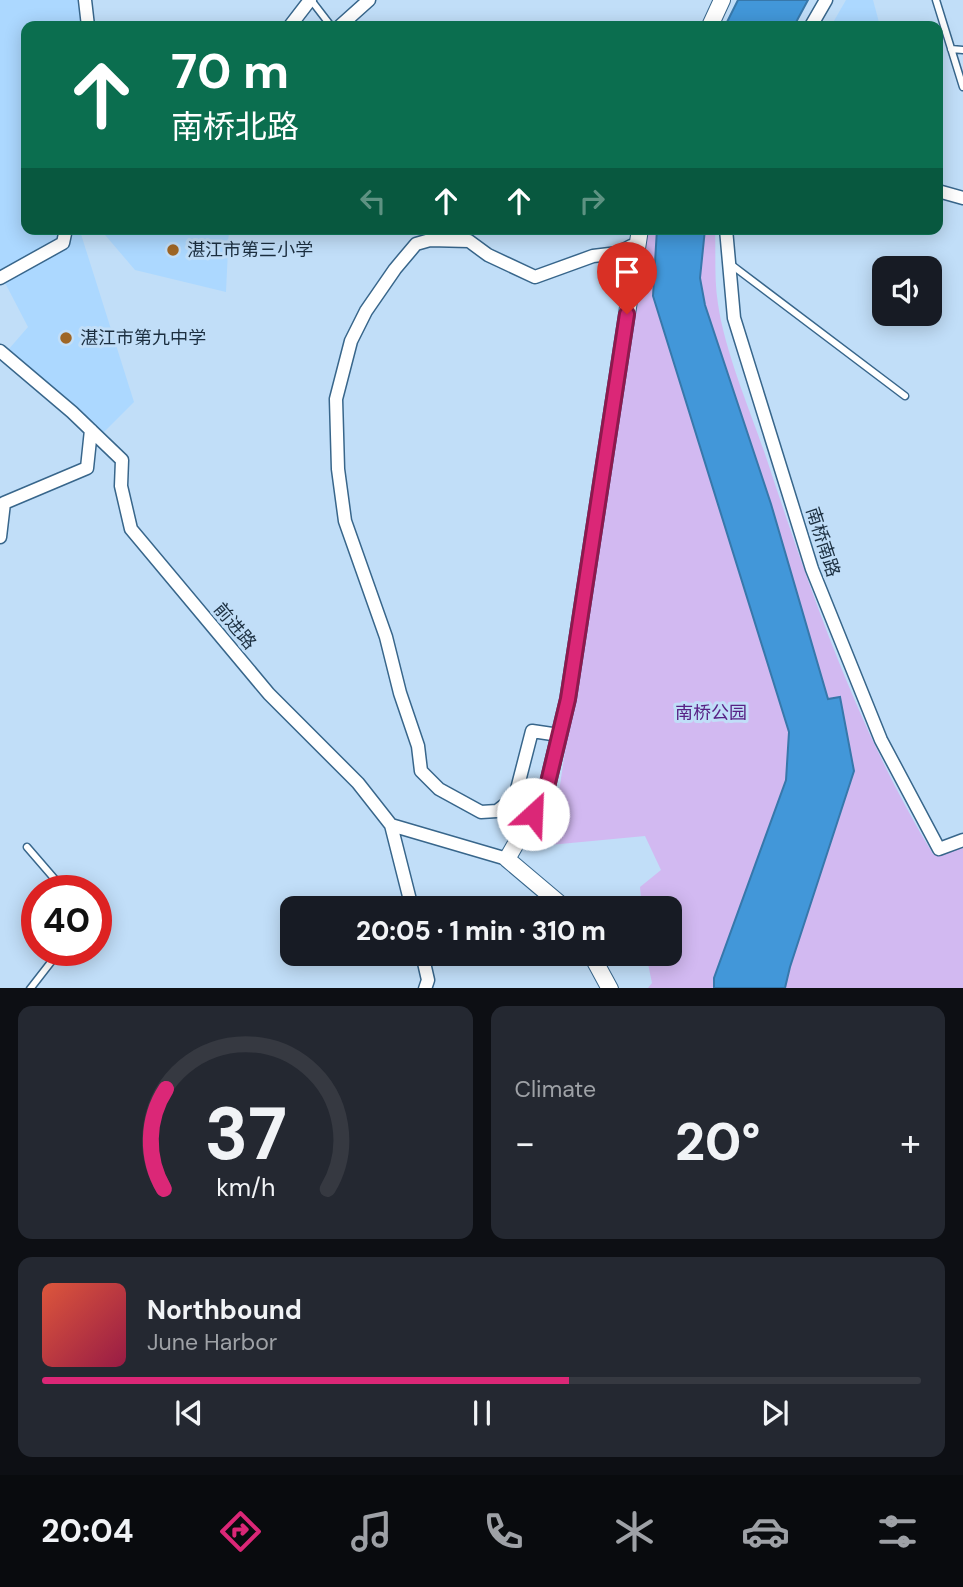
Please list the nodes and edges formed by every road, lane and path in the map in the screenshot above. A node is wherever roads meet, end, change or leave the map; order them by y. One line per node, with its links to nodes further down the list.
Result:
1 (85, 0): 7 (street)
2 (311, 0): 8 (street); 9 (lane)
3 (369, 0): 10 (street)
4 (722, 0): 11 (street)
5 (826, 0): 12 (street)
6 (936, 0): 13 (lane)
7 (87, 21)
8 (294, 21)
9 (327, 21)
10 (346, 21)
11 (712, 21)
12 (814, 21)
13 (942, 21)
14 (943, 23): 15 (lane)
15 (951, 49): 16 (lane); 17 (lane)
16 (963, 50)
17 (963, 87)
18 (943, 192): 19 (street)
19 (963, 198)
20 (65, 235): 26 (street)
21 (637, 235): 24 (lane)
22 (639, 235): 31 (street)
23 (726, 235): 25 (street, 南桥南路)
24 (631, 246): 31 (street)
25 (728, 262): 28 (lane); 33 (street, 南桥南路)
26 (0, 278)
27 (0, 351): 29 (street, 前进路)
28 (905, 396)
29 (91, 430): 30 (street); 32 (street, 前进路)
30 (0, 537)
31 (559, 735): 35 (street)
32 (391, 825): 35 (street); 37 (street)
33 (963, 840)
34 (27, 847): 36 (lane)
35 (507, 859): 38 (street)
36 (51, 875)
37 (409, 896)
38 (551, 896)
39 (48, 966): 42 (lane)
40 (425, 966): 43 (street)
41 (598, 966): 44 (street)
42 (31, 988)
43 (425, 988)
44 (609, 988)

